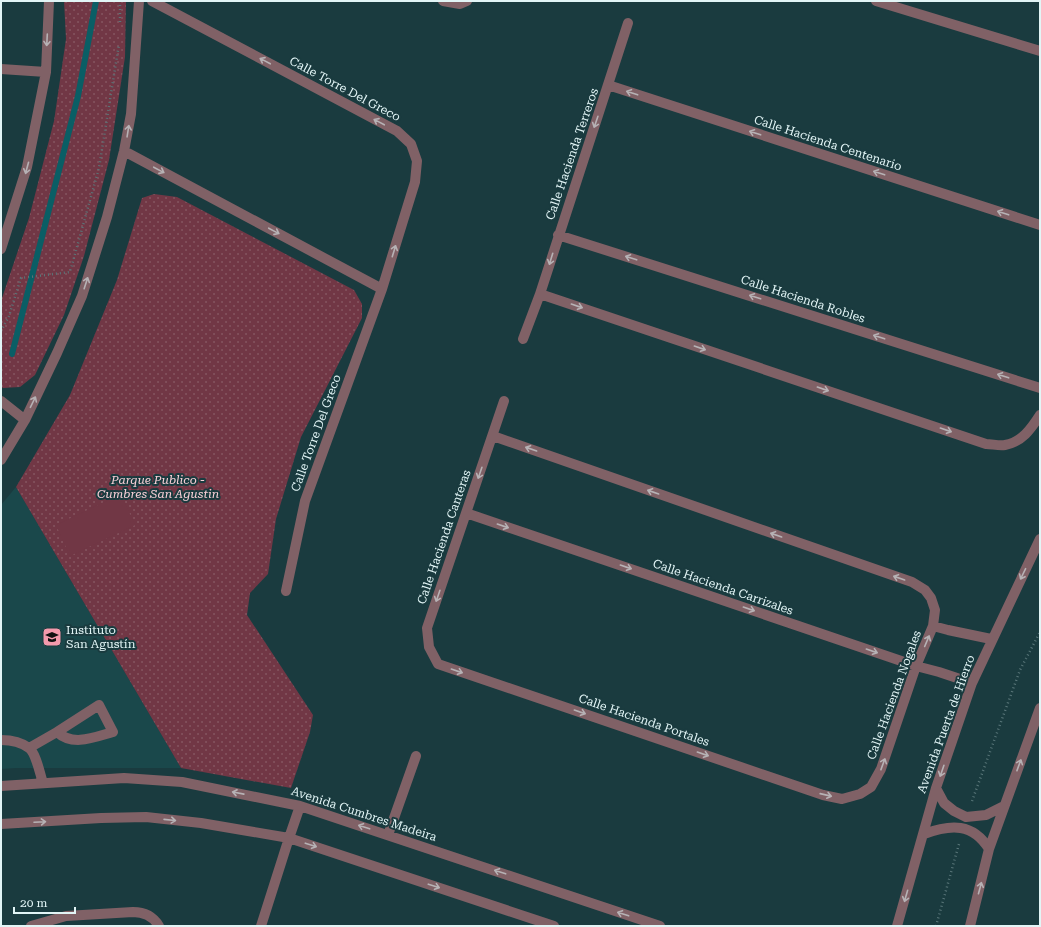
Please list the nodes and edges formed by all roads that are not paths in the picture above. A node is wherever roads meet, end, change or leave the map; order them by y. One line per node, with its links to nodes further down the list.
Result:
1 (49, 1): 10 (street, one-way to 10)
2 (139, 1): 12 (street, one-way to 2)
3 (152, 1): 16 (street, Calle Torre Del Greco, one-way to 3)
4 (442, 1): 5 (street)
5 (467, 1)
6 (876, 1): 8 (street)
7 (628, 23): 11 (street, Calle Hacienda Terreros)
8 (1040, 51)
9 (1, 69): 10 (street)
10 (46, 72): 15 (street, one-way to 15)
11 (608, 85): 13 (street, Calle Hacienda Centenario, one-way to 11); 14 (street, Calle Hacienda Terreros, one-way to 14)
12 (124, 151): 16 (street, one-way to 16); 23 (street, one-way to 12)
13 (1040, 224)
14 (558, 235): 17 (street, Calle Hacienda Terreros, one-way to 17); 19 (street, Calle Hacienda Robles, one-way to 14)
15 (1, 249)
16 (382, 289): 29 (street, Calle Torre Del Greco)
17 (540, 294): 18 (street, Calle Hacienda Terreros); 24 (street, one-way to 24)
18 (524, 339)
19 (1040, 388)
20 (1, 401): 23 (street)
21 (504, 402): 25 (street, Calle Hacienda Canteras)
22 (1040, 415): 24 (street)
23 (25, 420): 26 (street)
24 (1036, 428)
25 (493, 436): 27 (street, Calle Hacienda Canteras, one-way to 27); 30 (street, Calle Hacienda Nogales, one-way to 25)
26 (1, 460)
27 (466, 513): 32 (street, Calle Hacienda Canteras, one-way to 32); 33 (street, Calle Hacienda Carrizales, one-way to 33)
28 (1040, 539): 31 (street, Avenida Puerta de Hierro, one-way to 31)
29 (286, 591)
30 (933, 626): 31 (street); 33 (street, Calle Hacienda Nogales, one-way to 30)
31 (991, 639): 34 (street, Avenida Puerta de Hierro)
32 (429, 647): 43 (street, Calle Hacienda Portales, one-way to 43)
33 (916, 666): 34 (street, Calle Hacienda Carrizales); 43 (street, Calle Hacienda Nogales, one-way to 33)
34 (972, 683): 42 (street, Avenida Puerta de Hierro, one-way to 42)
35 (1040, 708): 45 (street, one-way to 35)
36 (57, 732): 36 (street); 38 (street)
37 (1, 740): 38 (street)
38 (29, 748): 40 (street)
39 (416, 756): 48 (street)
40 (43, 783): 41 (street, Avenida Cumbres Madeira); 44 (street, Avenida Cumbres Madeira, one-way to 40)
41 (1, 786)
42 (936, 788): 45 (street); 47 (street, Avenida Puerta de Hierro)
43 (860, 794)
44 (300, 806): 48 (street, Avenida Cumbres Madeira, one-way to 44); 49 (street)
45 (1004, 806): 50 (street)
46 (1, 824): 49 (street, one-way to 49)
47 (924, 834): 50 (street); 56 (street, Avenida Puerta de Hierro, one-way to 56)
48 (388, 835): 55 (street, Avenida Cumbres Madeira, one-way to 48)
49 (288, 838): 53 (street); 54 (street, one-way to 54)
50 (989, 850): 57 (street, one-way to 50)
51 (31, 926): 52 (street)
52 (159, 926)
53 (261, 926)
54 (554, 926)
55 (660, 926)
56 (897, 926)
57 (970, 926)

